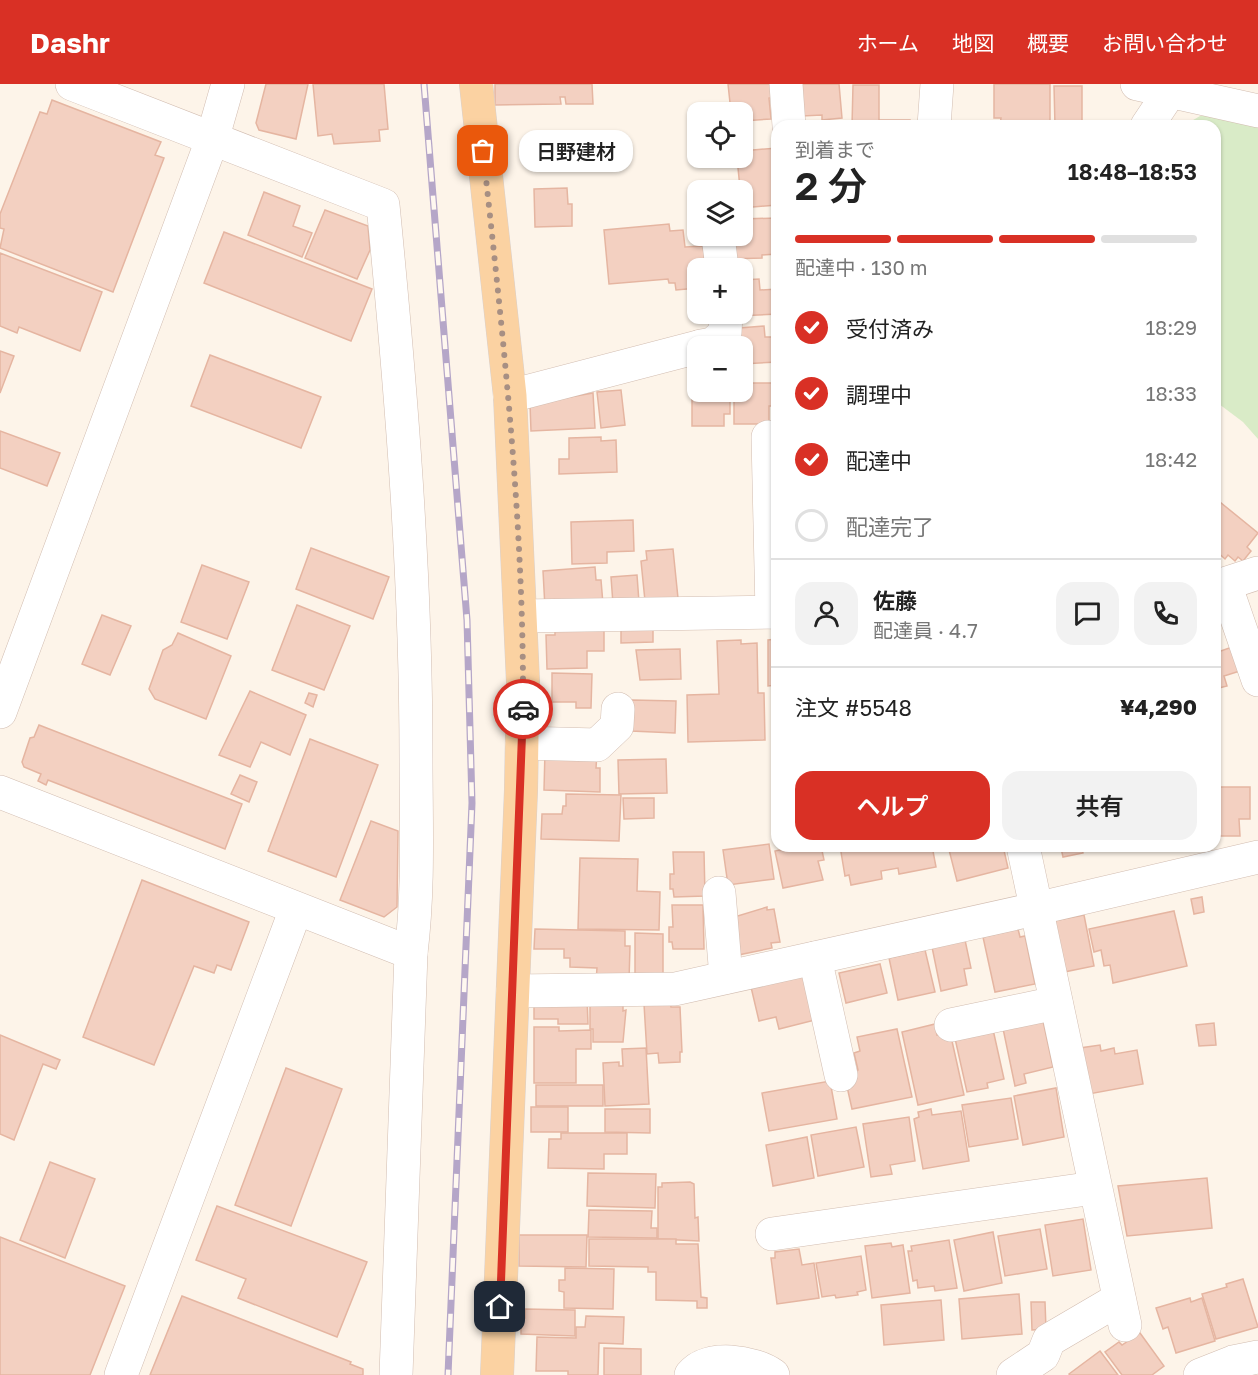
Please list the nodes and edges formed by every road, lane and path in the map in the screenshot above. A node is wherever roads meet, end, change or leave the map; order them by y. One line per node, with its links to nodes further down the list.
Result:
1 (72, 84): 12 (street)
2 (228, 84): 12 (street)
3 (476, 84): 14 (main road)
4 (786, 84): 9 (street)
5 (937, 84): 10 (street)
6 (1137, 84): 7 (street)
7 (1172, 88): 8 (street); 11 (street)
8 (1258, 111)
9 (789, 120)
10 (934, 120)
11 (1151, 120)
12 (212, 140): 24 (street); 32 (street)
13 (687, 350): 14 (street)
14 (510, 396): 21 (main road)
15 (768, 437): 16 (street)
16 (771, 524)
17 (1258, 573): 18 (street)
18 (1221, 586)
19 (1221, 588): 22 (street)
20 (771, 612): 21 (street)
21 (521, 616): 25 (main road)
22 (1258, 680)
23 (618, 709): 25 (street)
24 (0, 712)
25 (522, 743): 35 (main road)
26 (0, 792): 30 (street)
27 (1024, 852): 31 (street)
28 (1258, 857): 31 (street)
29 (719, 893): 34 (street)
30 (296, 909): 32 (street); 42 (street)
31 (1035, 909): 33 (street); 36 (street)
32 (411, 953): 43 (street)
33 (815, 958): 34 (street); 38 (street)
34 (726, 977): 35 (street)
35 (513, 991): 44 (main road)
36 (1056, 1003): 37 (street); 39 (street)
37 (951, 1025)
38 (841, 1075)
39 (1094, 1188): 40 (street); 47 (street)
40 (772, 1234)
41 (1258, 1357): 48 (street)
42 (121, 1375)
43 (396, 1375)
44 (497, 1375)
45 (691, 1375): 46 (street)
46 (773, 1375)
47 (1013, 1375)
48 (1200, 1375)

